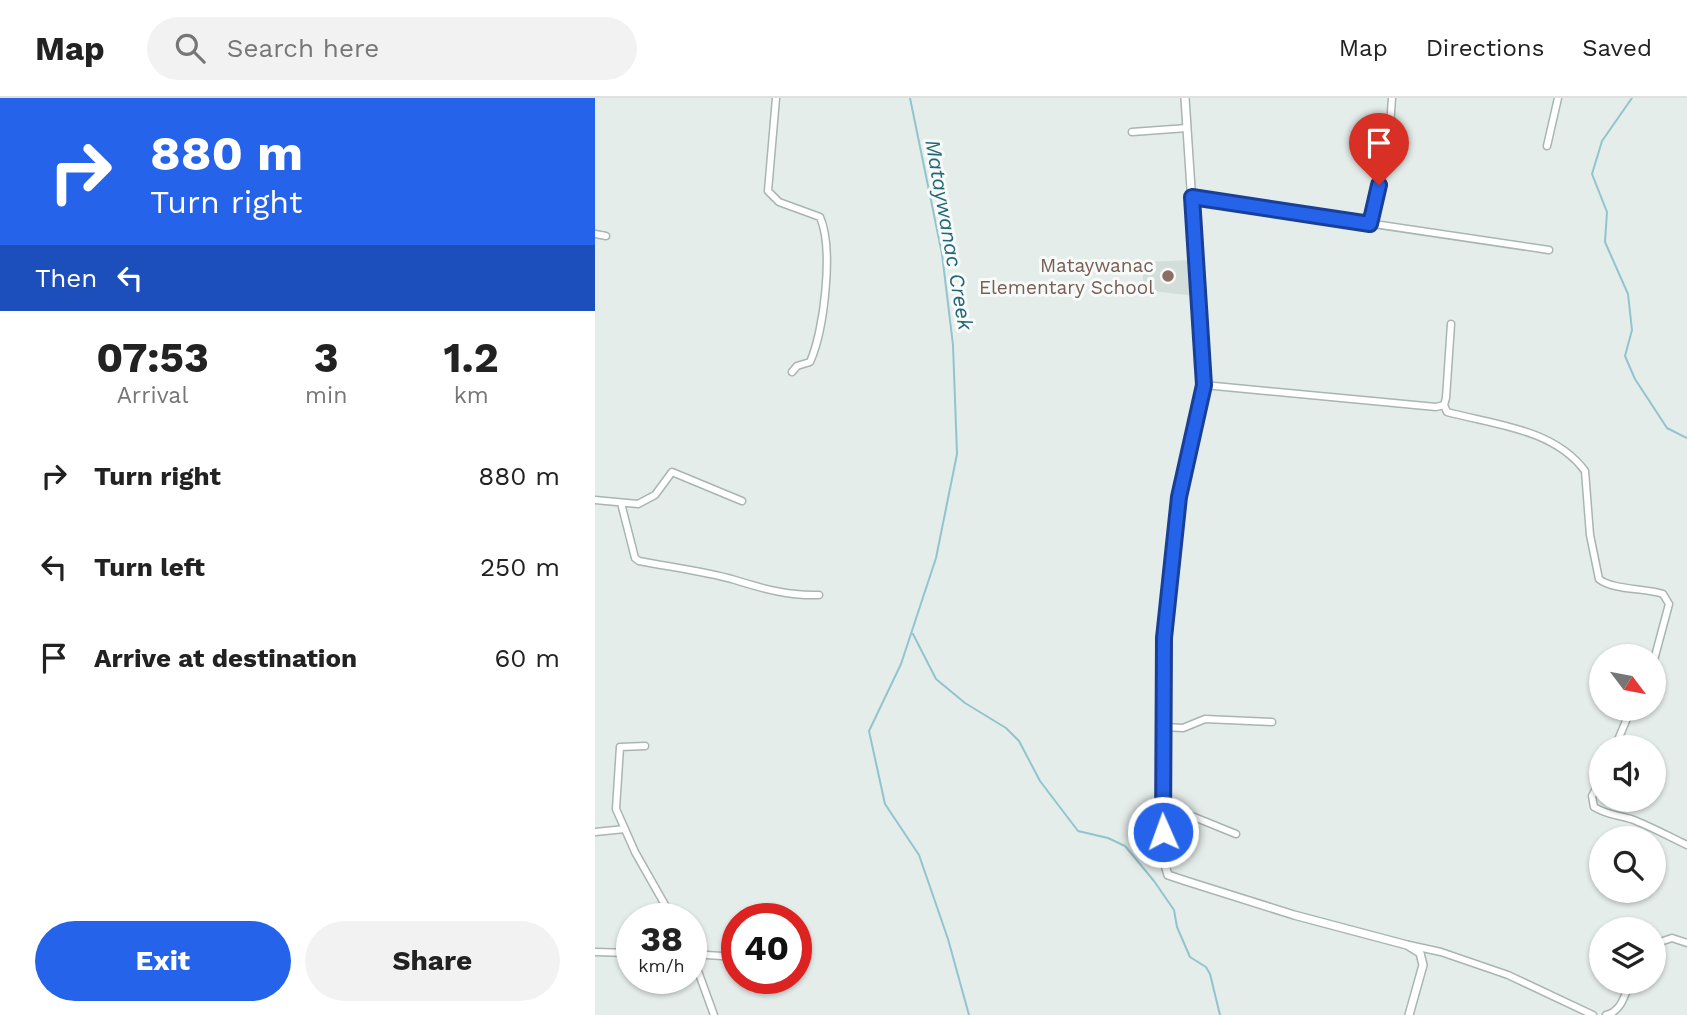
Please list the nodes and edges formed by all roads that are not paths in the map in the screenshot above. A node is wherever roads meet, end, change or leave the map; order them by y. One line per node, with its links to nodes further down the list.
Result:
1 (776, 98): 14 (street)
2 (1185, 98): 5 (street)
3 (1392, 98): 9 (street)
4 (1558, 98): 7 (street)
5 (1187, 128): 6 (street); 8 (street)
6 (1132, 132)
7 (1547, 146)
8 (1192, 197): 9 (street); 15 (street)
9 (1370, 224): 12 (street)
10 (595, 234): 11 (street)
11 (606, 236)
12 (1549, 250)
13 (1451, 324): 16 (street)
14 (792, 372)
15 (1204, 385): 16 (street); 23 (street)
16 (1444, 405): 21 (street)
17 (595, 500): 19 (street)
18 (742, 501): 19 (street)
19 (621, 503): 20 (street)
20 (820, 595)
21 (1658, 644)
22 (1272, 722): 23 (street)
23 (1164, 727): 25 (street)
24 (645, 746): 27 (street)
25 (1162, 804): 29 (street); 34 (street)
26 (1602, 812): 30 (street)
27 (625, 830): 28 (street); 31 (street)
28 (595, 832)
29 (1236, 834)
30 (1687, 845)
31 (664, 903)
32 (1666, 939): 33 (street)
33 (1687, 943)
34 (1407, 946): 40 (street); 41 (street)
35 (595, 952): 36 (street)
36 (616, 953)
37 (706, 994): 39 (street)
38 (1625, 994): 43 (street)
39 (714, 1015)
40 (1409, 1015)
41 (1585, 1015): 42 (street)
42 (1593, 1015)
43 (1606, 1015)

